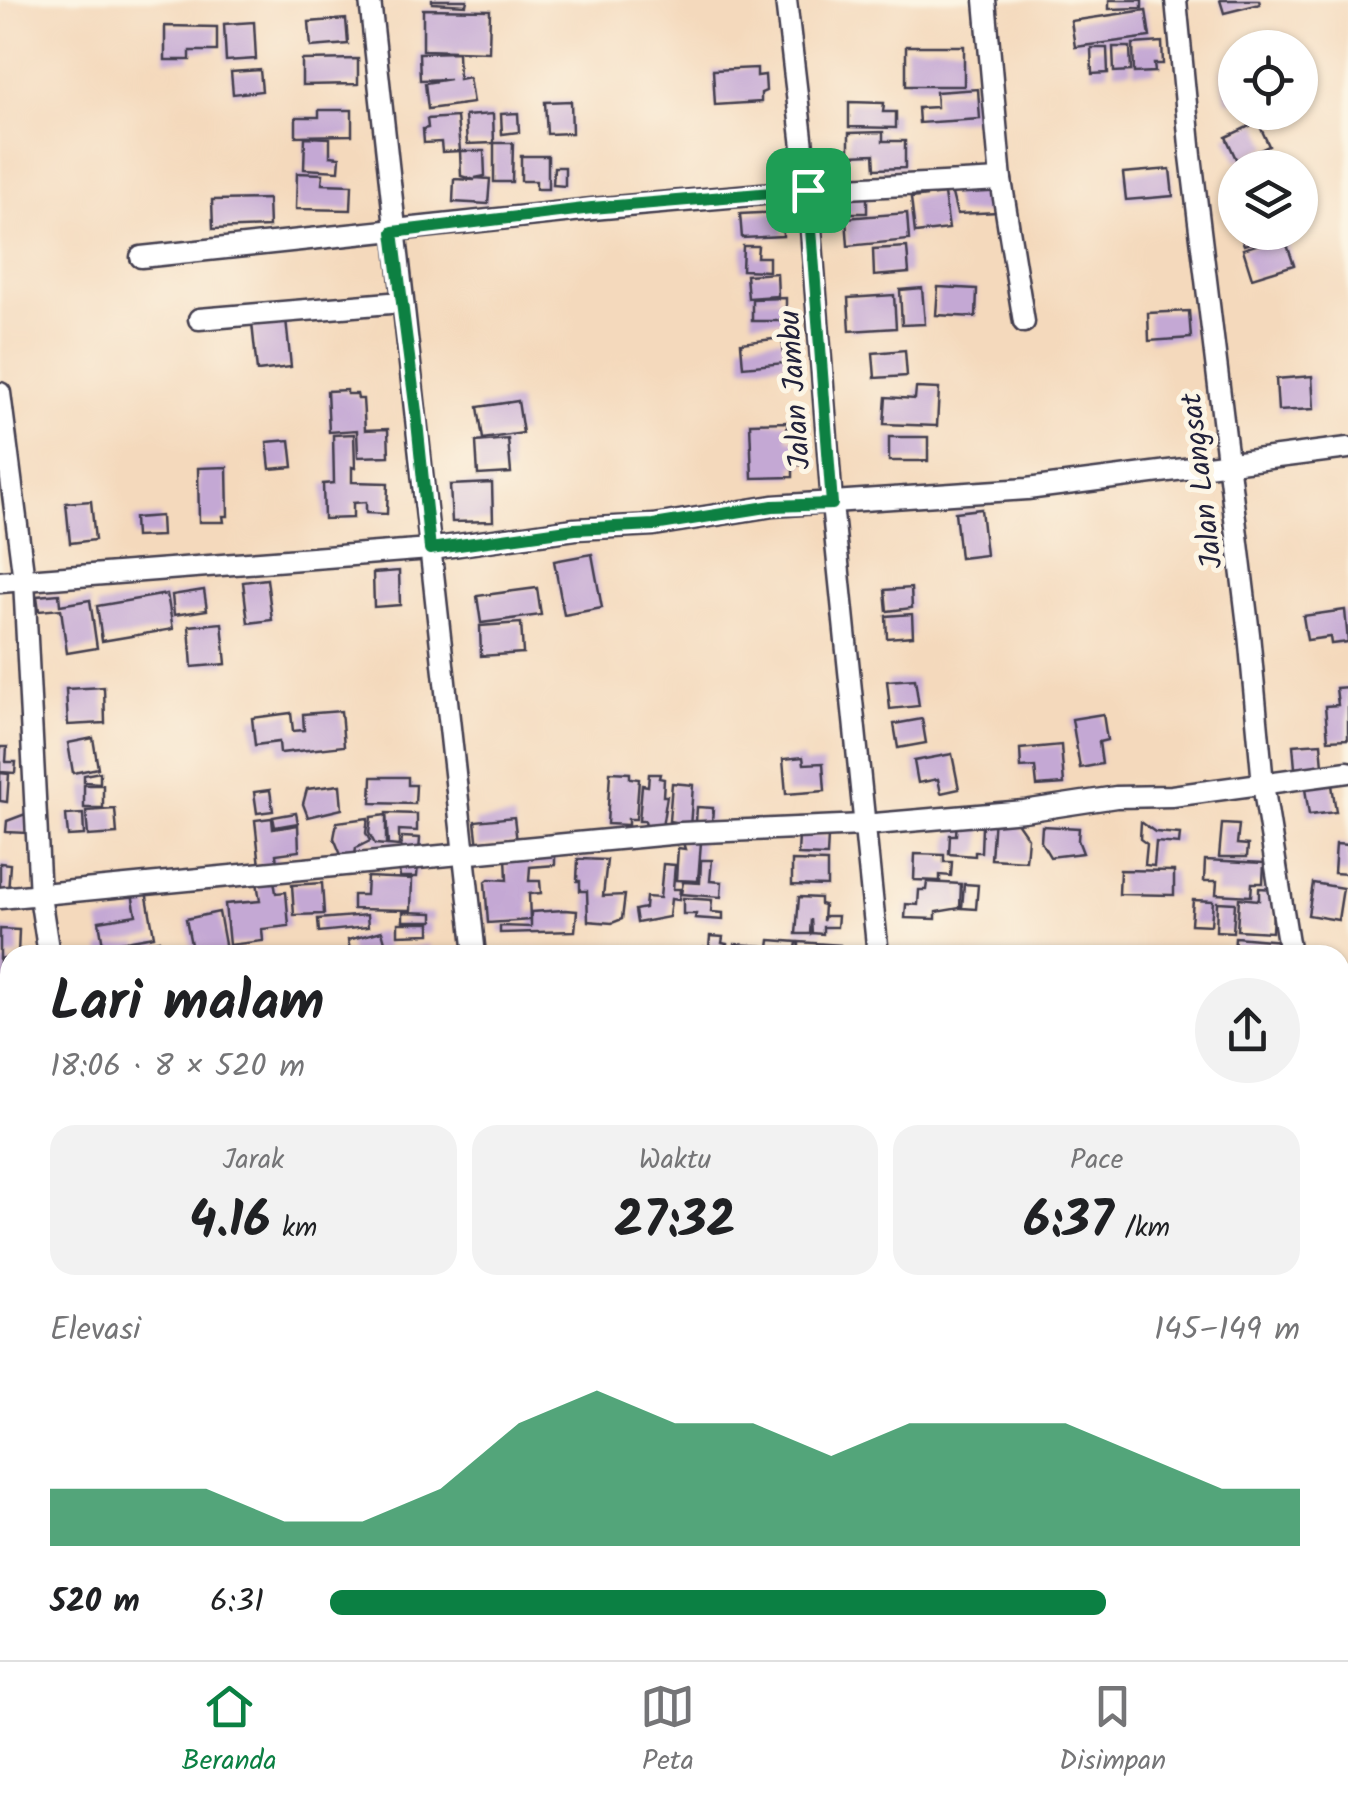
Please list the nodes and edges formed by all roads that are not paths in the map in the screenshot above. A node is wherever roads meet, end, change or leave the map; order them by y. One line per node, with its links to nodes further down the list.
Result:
1 (370, 0): 7 (street)
2 (786, 0): 6 (street, Jalan Jambu)
3 (985, 0): 5 (street)
4 (1176, 0): 14 (street, Jalan Langsat)
5 (1000, 180): 6 (street); 11 (street)
6 (808, 190): 7 (street); 15 (street, Jalan Jambu)
7 (393, 232): 8 (street); 9 (street)
8 (141, 257)
9 (402, 302): 10 (street); 16 (street)
10 (199, 319)
11 (1024, 322)
12 (0, 393): 17 (street)
13 (1348, 448): 14 (street)
14 (1229, 462): 15 (street); 20 (street, Jalan Langsat)
15 (832, 504): 16 (street); 21 (street, Jalan Jambu)
16 (430, 549): 17 (street); 22 (street)
17 (24, 580): 18 (street); 23 (street)
18 (0, 582)
19 (1348, 772): 20 (street)
20 (1263, 784): 21 (street); 28 (street, Jalan Langsat)
21 (863, 825): 22 (street); 27 (street, Jalan Jambu)
22 (466, 854): 23 (street); 26 (street)
23 (40, 896): 24 (street); 25 (street)
24 (0, 898)
25 (47, 945)
26 (474, 945)
27 (877, 945)
28 (1288, 945)

